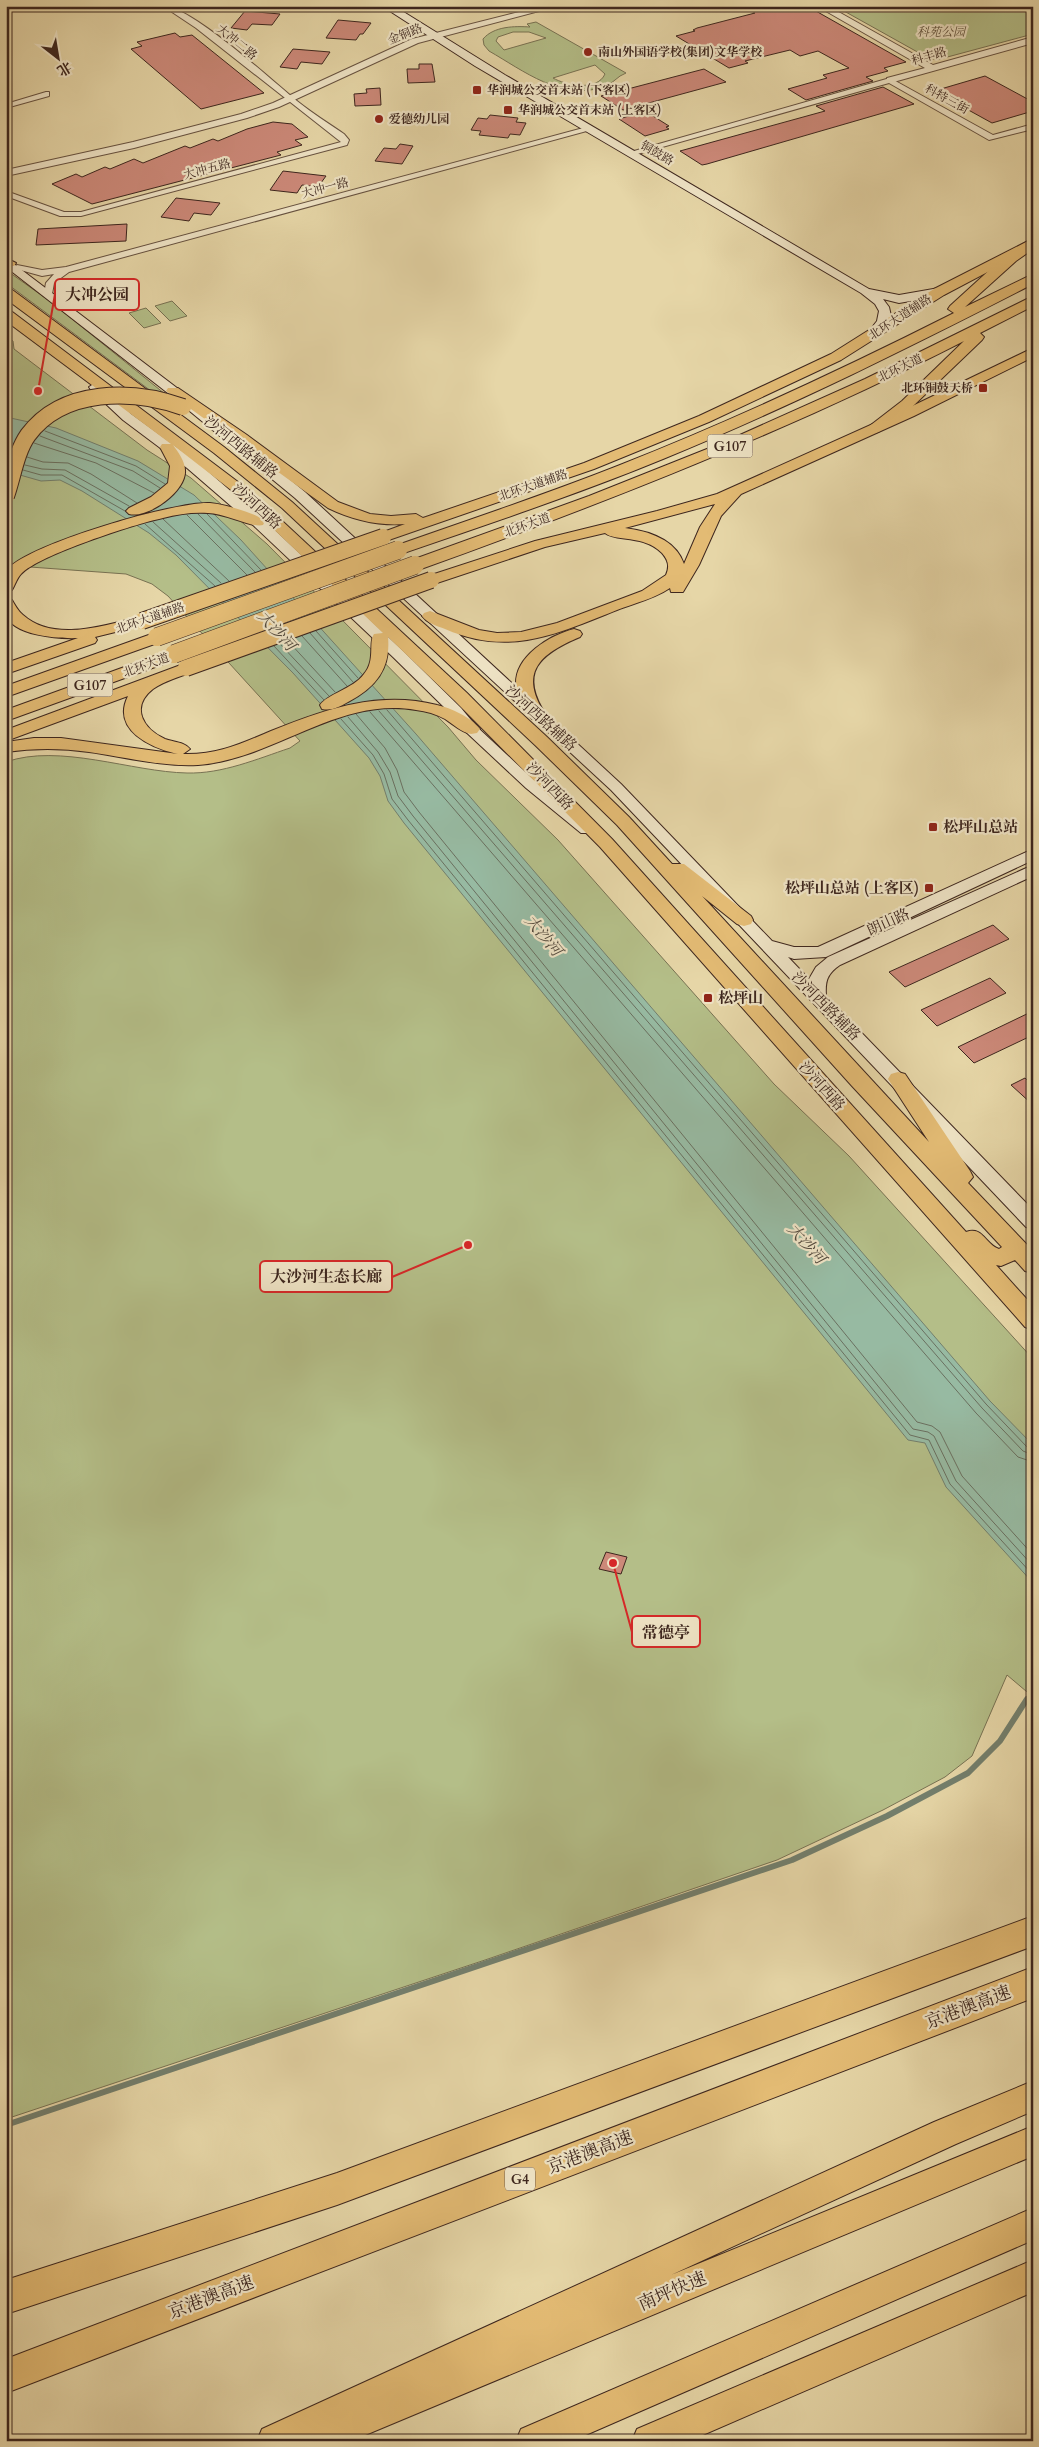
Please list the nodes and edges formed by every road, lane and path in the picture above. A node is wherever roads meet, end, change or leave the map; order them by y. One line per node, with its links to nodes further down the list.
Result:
1 (166, 6): 11 (street, 大冲二路)
2 (387, 6): 6 (main road, 铜鼓路)
3 (396, 6): 6 (main road, 铜鼓路)
4 (554, 6): 6 (street, 金铜路)
5 (821, 6): 8 (street)
6 (436, 36): 11 (street, 金铜路); 14 (main road, 铜鼓路)
7 (1033, 40): 8 (street, 科丰路)
8 (932, 68): 9 (street, 科丰路)
9 (890, 80): 13 (street, 科特三街); 15 (street)
10 (46, 94): 12 (street)
11 (293, 101): 16 (street, 金铜路); 17 (street, 金铜路); 18 (street, 大冲五路)
12 (6, 106)
13 (1033, 126)
14 (590, 129): 15 (main road, 铜鼓路); 21 (street, 大冲一路)
15 (631, 153): 23 (main road, 铜鼓路)
16 (6, 173)
17 (6, 182)
18 (6, 192)
19 (1033, 242): 25 (main road, 北环大道辅路); 30 (highway)
20 (9, 263): 21 (street, 大冲一路); 26 (main road, 沙河西路辅路)
21 (66, 270): 26 (street, 大冲一路)
22 (1033, 278): 30 (highway, 北环大道 / G107)
23 (865, 291): 25 (main road); 29 (main road)
24 (6, 292): 59 (main road, 沙河西路)
25 (939, 292): 29 (main road, 北环大道辅路)
26 (48, 294): 33 (main road, 沙河西路辅路)
27 (1030, 302): 35 (highway); 54 (highway, 北环大道 / G107, bridge)
28 (7, 315): 32 (main road, 沙河西路)
29 (872, 335): 39 (main road, 北环大道辅路)
30 (923, 335): 52 (highway, 北环大道 / G107, bridge)
31 (1033, 352): 35 (main road)
32 (77, 368): 36 (main road); 60 (main road, 沙河西路)
33 (173, 391): 34 (main road, 沙河西路辅路); 39 (main road)
34 (216, 428): 38 (main road, bridge); 46 (main road, 沙河西路辅路)
35 (875, 428): 37 (main road)
36 (167, 447): 40 (main road); 42 (main road)
37 (745, 488): 41 (main road); 44 (main road)
38 (6, 496)
39 (458, 510): 47 (main road, 北环大道辅路, bridge)
40 (258, 522): 43 (main road); 49 (main road)
41 (574, 536): 44 (main road); 50 (main road, bridge)
42 (6, 559)
43 (6, 586)
44 (657, 596): 48 (main road)
45 (6, 603): 47 (main road)
46 (430, 616): 48 (main road); 53 (main road, 沙河西路辅路)
47 (142, 621): 51 (main road, 北环大道辅路)
48 (558, 633): 53 (main road)
49 (380, 637): 55 (main road); 58 (main road)
50 (186, 668): 56 (main road); 58 (main road)
51 (6, 669)
52 (6, 692)
53 (538, 715): 63 (main road, 沙河西路辅路)
54 (6, 716)
55 (471, 729): 58 (main road); 60 (main road)
56 (6, 736)
57 (6, 747): 58 (main road)
58 (233, 747)
59 (637, 836): 63 (main road); 68 (main road, 沙河西路)
60 (606, 844): 67 (main road, 沙河西路)
61 (1033, 854): 64 (main road, 朗山路)
62 (1033, 870): 65 (main road, 朗山路)
63 (744, 920): 64 (main road, 沙河西路辅路)
64 (766, 945): 65 (main road, 沙河西路辅路)
65 (818, 996): 66 (main road, 沙河西路辅路)
66 (898, 1079): 68 (main road); 69 (main road, 沙河西路辅路)
67 (875, 1145): 70 (main road); 72 (main road, 沙河西路)
68 (989, 1218): 70 (main road, 沙河西路)
69 (1033, 1222)
70 (1010, 1240): 71 (main road, 沙河西路)
71 (1033, 1265)
72 (1033, 1322)
73 (1023, 1935): 79 (highway)
74 (1033, 1982): 80 (highway, 京港澳高速 / G4)
75 (1033, 2096): 81 (highway)
76 (1033, 2142): 82 (highway, 南坪快速)
77 (1033, 2224): 83 (highway)
78 (1033, 2276): 84 (highway)
79 (6, 2297)
80 (6, 2376)
81 (274, 2441)
82 (310, 2441)
83 (533, 2441)
84 (649, 2441)

